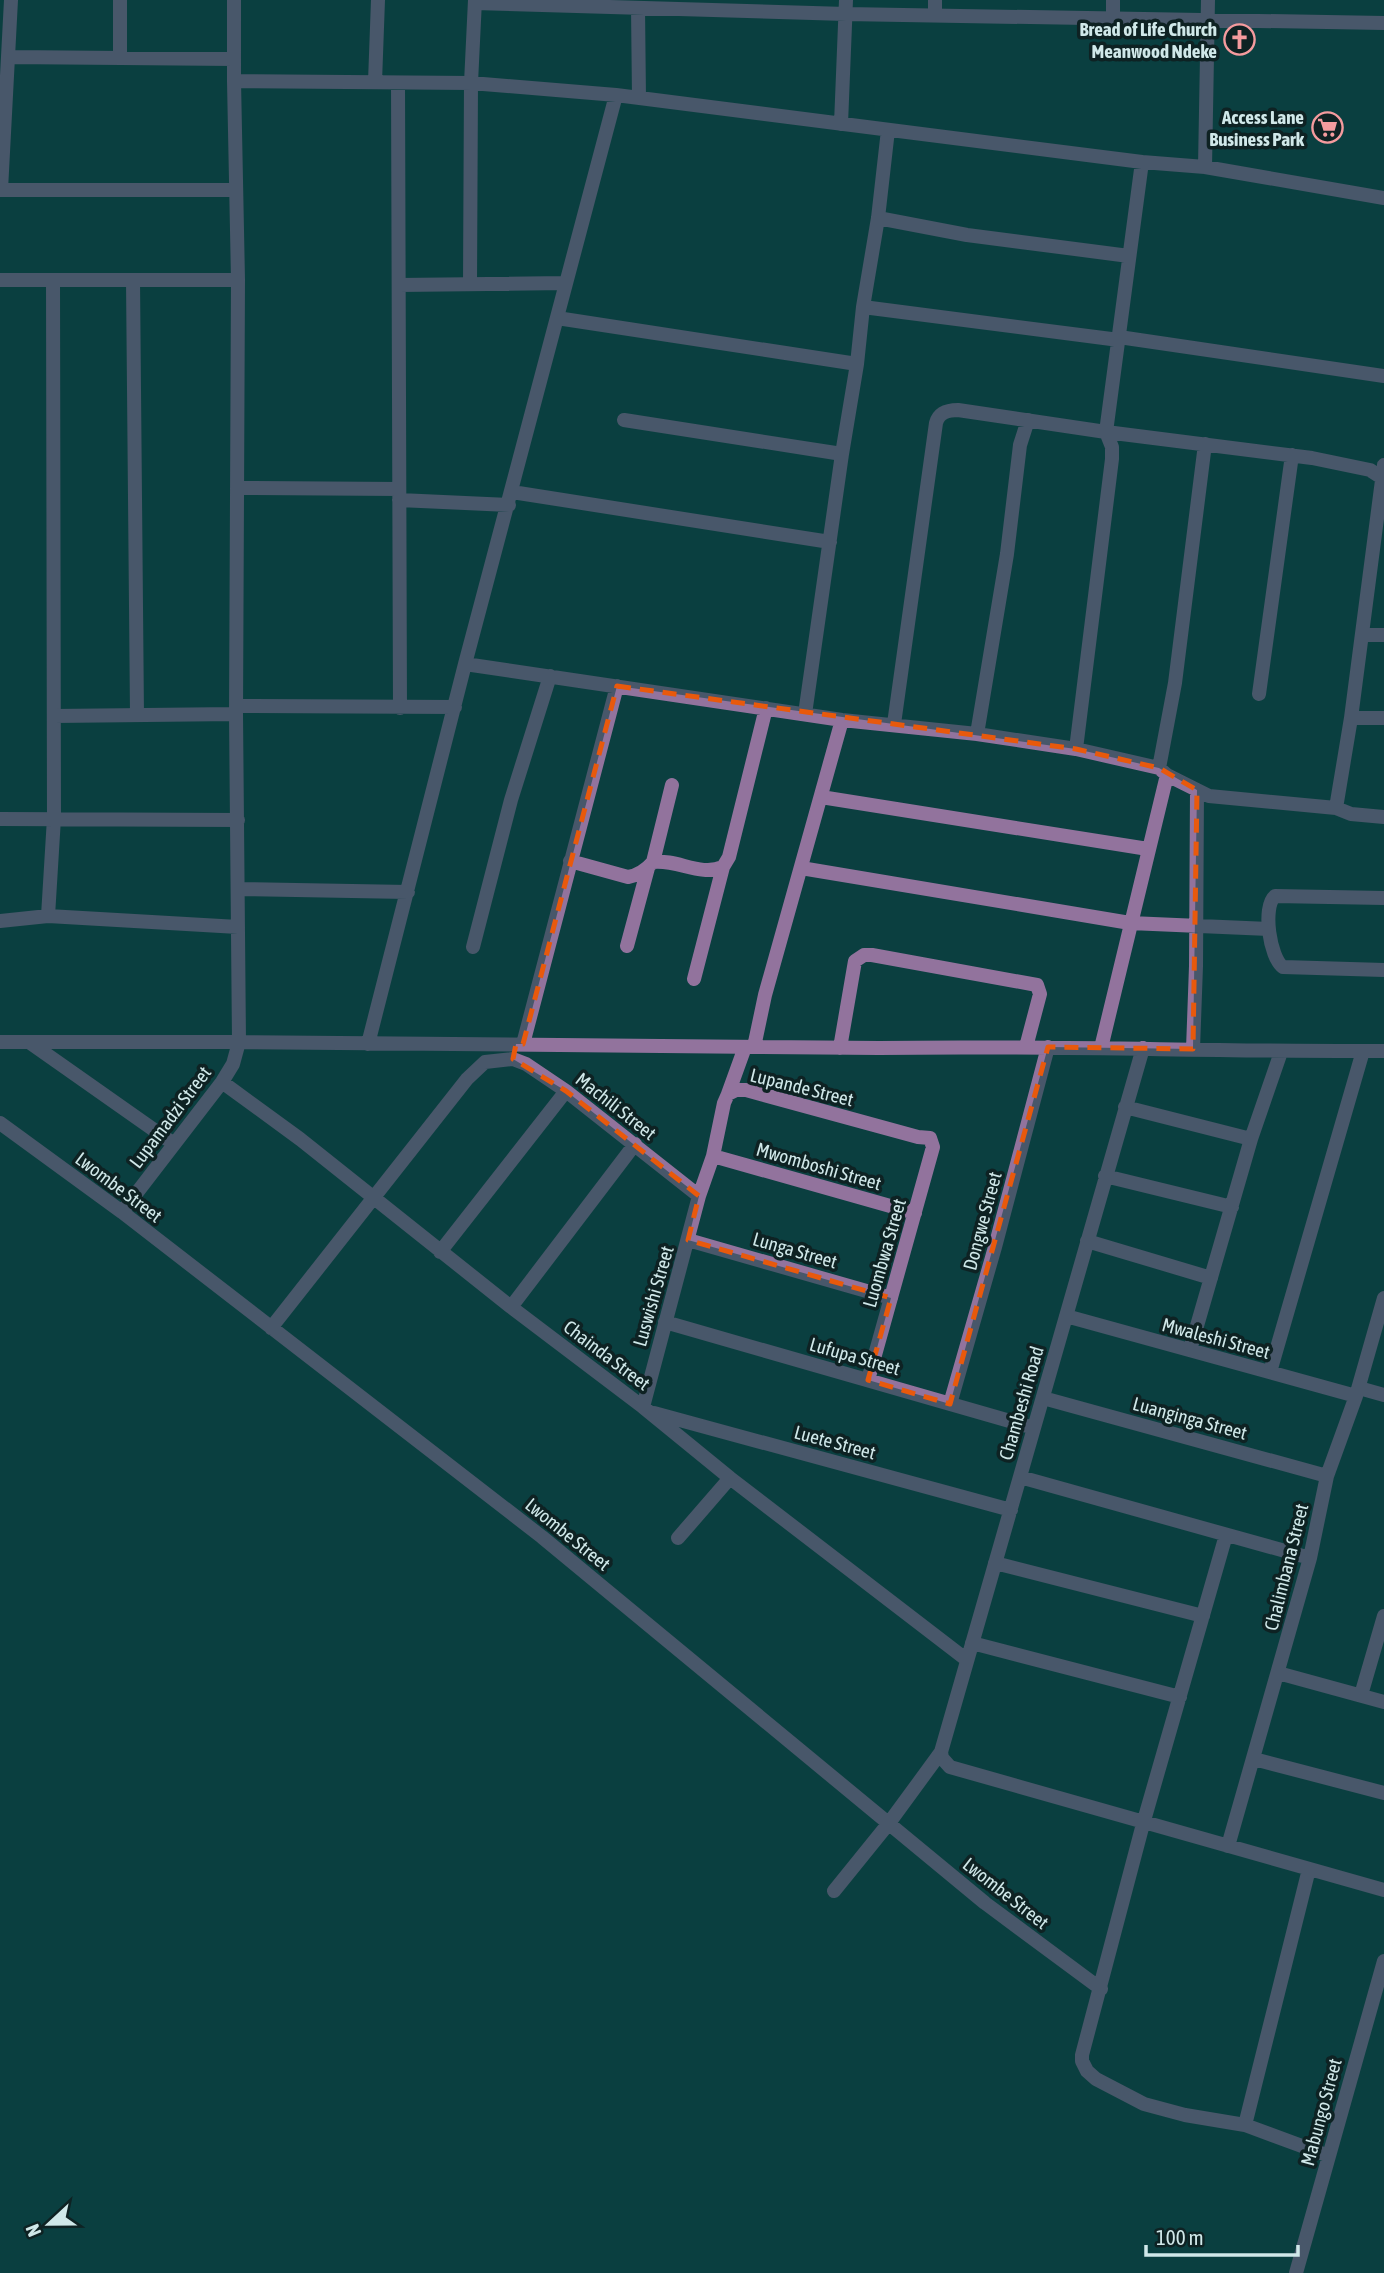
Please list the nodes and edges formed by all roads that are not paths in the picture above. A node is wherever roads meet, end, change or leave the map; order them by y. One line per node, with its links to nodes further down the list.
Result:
1 (11, 0): 14 (street)
2 (120, 0): 15 (street)
3 (234, 0): 16 (street)
4 (378, 0): 18 (street)
5 (1113, 0): 11 (street)
6 (1208, 0): 12 (street)
7 (475, 1): 10 (street); 20 (street)
8 (846, 7): 9 (street); 10 (street); 23 (street)
9 (935, 7): 11 (street)
10 (638, 8): 22 (street)
11 (1113, 17): 12 (street)
12 (1208, 19): 13 (street); 26 (street)
13 (1384, 23)
14 (9, 57): 15 (street); 27 (street)
15 (120, 57): 16 (street)
16 (234, 59): 17 (street)
17 (234, 81): 18 (street); 28 (street)
18 (375, 82): 19 (street)
19 (398, 83): 20 (street); 38 (street)
20 (471, 83): 21 (street); 37 (street)
21 (615, 94): 22 (street); 36 (street)
22 (639, 99): 23 (street)
23 (841, 124): 24 (street)
24 (888, 130): 25 (street); 30 (street)
25 (1142, 162): 26 (street); 31 (street)
26 (1205, 167): 29 (street)
27 (0, 190): 28 (street)
28 (236, 190): 34 (street)
29 (1384, 198)
30 (878, 218): 31 (street); 39 (street)
31 (1129, 256): 41 (street)
32 (0, 280): 33 (street)
33 (53, 280): 35 (street); 67 (street)
34 (238, 280): 35 (street); 51 (street)
35 (133, 281): 65 (street)
36 (566, 283): 37 (street); 40 (street)
37 (470, 284): 38 (street)
38 (399, 285): 52 (street)
39 (863, 307): 41 (street); 42 (street)
40 (557, 318): 42 (street); 53 (street)
41 (1119, 339): 43 (street); 46 (street)
42 (857, 364): 48 (street)
43 (1384, 376)
44 (624, 420): 48 (street)
45 (1028, 420): 46 (street); 71 (street); 72 (street)
46 (1106, 432): 47 (street); 73 (street)
47 (1205, 444): 49 (street); 74 (street)
48 (842, 453): 54 (street)
49 (1292, 455): 50 (street); 60 (street)
50 (1384, 474): 55 (street)
51 (237, 488): 52 (street); 64 (street)
52 (399, 495): 53 (street); 62 (street)
53 (511, 498): 54 (street); 57 (street)
54 (830, 542): 66 (street)
55 (1362, 635): 56 (street); 68 (street)
56 (1384, 635)
57 (466, 664): 58 (street); 61 (street)
58 (550, 676): 59 (street); 98 (street)
59 (617, 686): 63 (street); 84 (street)
60 (1259, 694)
61 (455, 707): 62 (street); 89 (street)
62 (400, 708): 64 (street)
63 (766, 708): 66 (street); 86 (street)
64 (236, 710): 65 (street); 82 (street)
65 (136, 715): 67 (street)
66 (805, 715): 70 (street)
67 (54, 716): 80 (street)
68 (1351, 718): 69 (street); 78 (street)
69 (1384, 718)
70 (842, 720): 71 (street); 77 (street)
71 (894, 724): 72 (street)
72 (977, 734): 73 (street)
73 (1076, 750): 74 (street)
74 (1163, 771): 76 (street); 83 (street)
75 (672, 785): 85 (street)
76 (1197, 790): 78 (street); 94 (street)
77 (821, 797): 83 (street); 87 (street)
78 (1336, 808): 79 (street)
79 (1384, 817)
80 (54, 818): 81 (street); 82 (street); 91 (street)
81 (0, 819)
82 (238, 820): 88 (street)
83 (1148, 849): 93 (street)
84 (570, 861): 85 (street); 105 (street)
85 (650, 865): 86 (street); 97 (street)
86 (723, 867): 100 (street)
87 (802, 868): 93 (street); 106 (street)
88 (238, 888): 89 (street); 95 (street)
89 (408, 892): 104 (street)
90 (1384, 898): 96 (street)
91 (48, 916): 92 (street); 95 (street)
92 (0, 921)
93 (1130, 923): 94 (street); 110 (street)
94 (1196, 927): 96 (street); 112 (street)
95 (238, 928): 103 (street)
96 (1269, 929): 99 (street)
97 (627, 946)
98 (474, 947)
99 (1384, 970)
100 (694, 979)
101 (0, 1042): 102 (street)
102 (29, 1042): 103 (street); 124 (street)
103 (239, 1042): 104 (street); 117 (street, Lupamadzi Street)
104 (368, 1044): 105 (street)
105 (519, 1044): 106 (street); 116 (street)
106 (749, 1047): 109 (street); 119 (street)
107 (1026, 1047): 108 (street); 109 (street); 109 (street)
108 (1048, 1047): 110 (street); 149 (street, Dongwe Street)
109 (840, 1048)
110 (1101, 1048): 111 (street)
111 (1143, 1048): 112 (street); 120 (street, Chambeshi Road)
112 (1193, 1049): 115 (street)
113 (1363, 1051): 114 (street); 115 (street); 144 (street)
114 (1384, 1051)
115 (1281, 1052): 123 (street)
116 (509, 1059): 118 (street, Machili Street); 129 (street)
117 (222, 1082): 124 (street, Lupamadzi Street); 129 (street, Chainda Street)
118 (566, 1091): 125 (street, Machili Street); 135 (street)
119 (728, 1094): 122 (street, Lupande Street); 126 (street, Lupande Street)
120 (1125, 1107): 123 (street); 127 (street, Chambeshi Road)
121 (0, 1123): 131 (street, Lwombe Street)
122 (930, 1138): 132 (street, Luombwa Street)
123 (1251, 1139): 130 (street)
124 (174, 1144): 131 (street, Lupamadzi Street)
125 (635, 1144): 128 (street, Machili Street); 139 (street)
126 (713, 1156): 128 (street, Lupande Street); 132 (street, Mwomboshi Street)
127 (1105, 1176): 130 (street); 134 (street, Chambeshi Road)
128 (699, 1196): 133 (street, Luswishi Street)
129 (373, 1200): 135 (street, Chainda Street); 142 (street)
130 (1231, 1207): 136 (street)
131 (122, 1212): 142 (street, Lwombe Street)
132 (915, 1213): 137 (street, Luombwa Street)
133 (688, 1240): 137 (street, Lunga Street); 141 (street, Luswishi Street)
134 (1087, 1241): 136 (street); 140 (street, Chambeshi Road)
135 (440, 1252): 139 (street, Chainda Street)
136 (1211, 1278): 143 (street)
137 (891, 1298): 145 (street, Luombwa Street)
138 (1384, 1298): 146 (street, Chalimbana Street)
139 (511, 1307): 150 (street, Chainda Street)
140 (1066, 1316): 143 (street, Mwaleshi Street); 148 (street, Chambeshi Road)
141 (664, 1322): 145 (street, Lufupa Street); 150 (street, Luswishi Street)
142 (271, 1328): 171 (street, Lwombe Street)
143 (1189, 1350): 144 (street, Mwaleshi Street)
144 (1270, 1372): 146 (street, Mwaleshi Street)
145 (868, 1380): 149 (street, Lufupa Street)
146 (1358, 1392): 147 (street, Mwaleshi Street); 152 (street, Chalimbana Street)
147 (1384, 1395)
148 (1043, 1398): 151 (street, Chambeshi Road); 152 (street, Luanginga Street)
149 (950, 1404): 151 (street, Lufupa Street)
150 (646, 1409): 154 (street, Chainda Street); 155 (street, Luete Street)
151 (1034, 1428): 153 (street, Chambeshi Road)
152 (1327, 1476): 158 (street, Chalimbana Street)
153 (1020, 1477): 155 (street, Chambeshi Road); 156 (street)
154 (730, 1478): 157 (street); 163 (street, Chainda Street)
155 (1010, 1510): 159 (street, Chambeshi Road)
156 (1226, 1535): 158 (street); 160 (street)
157 (678, 1538)
158 (1310, 1558): 164 (street, Chalimbana Street)
159 (995, 1563): 160 (street); 162 (street, Chambeshi Road)
160 (1203, 1616): 166 (street)
161 (1384, 1616): 165 (street)
162 (972, 1643): 163 (street, Chambeshi Road); 166 (street)
163 (967, 1660): 168 (street, Chambeshi Road)
164 (1278, 1673): 165 (street); 169 (street, Chalimbana Street)
165 (1362, 1695): 167 (street)
166 (1180, 1697): 172 (street)
167 (1384, 1702)
168 (941, 1752): 171 (street); 172 (street)
169 (1254, 1759): 170 (street); 173 (street, Chalimbana Street)
170 (1384, 1793)
171 (889, 1823): 176 (street); 178 (street, Lwombe Street)
172 (1143, 1824): 173 (street); 178 (street)
173 (1228, 1846): 174 (street)
174 (1309, 1870): 175 (street); 179 (street)
175 (1384, 1890)
176 (834, 1891)
177 (1384, 1961): 180 (street, Mabungo Street)
178 (1101, 1989): 179 (street)
179 (1245, 2125): 180 (street)
180 (1329, 2156): 181 (street, Mabungo Street)
181 (1296, 2273)

